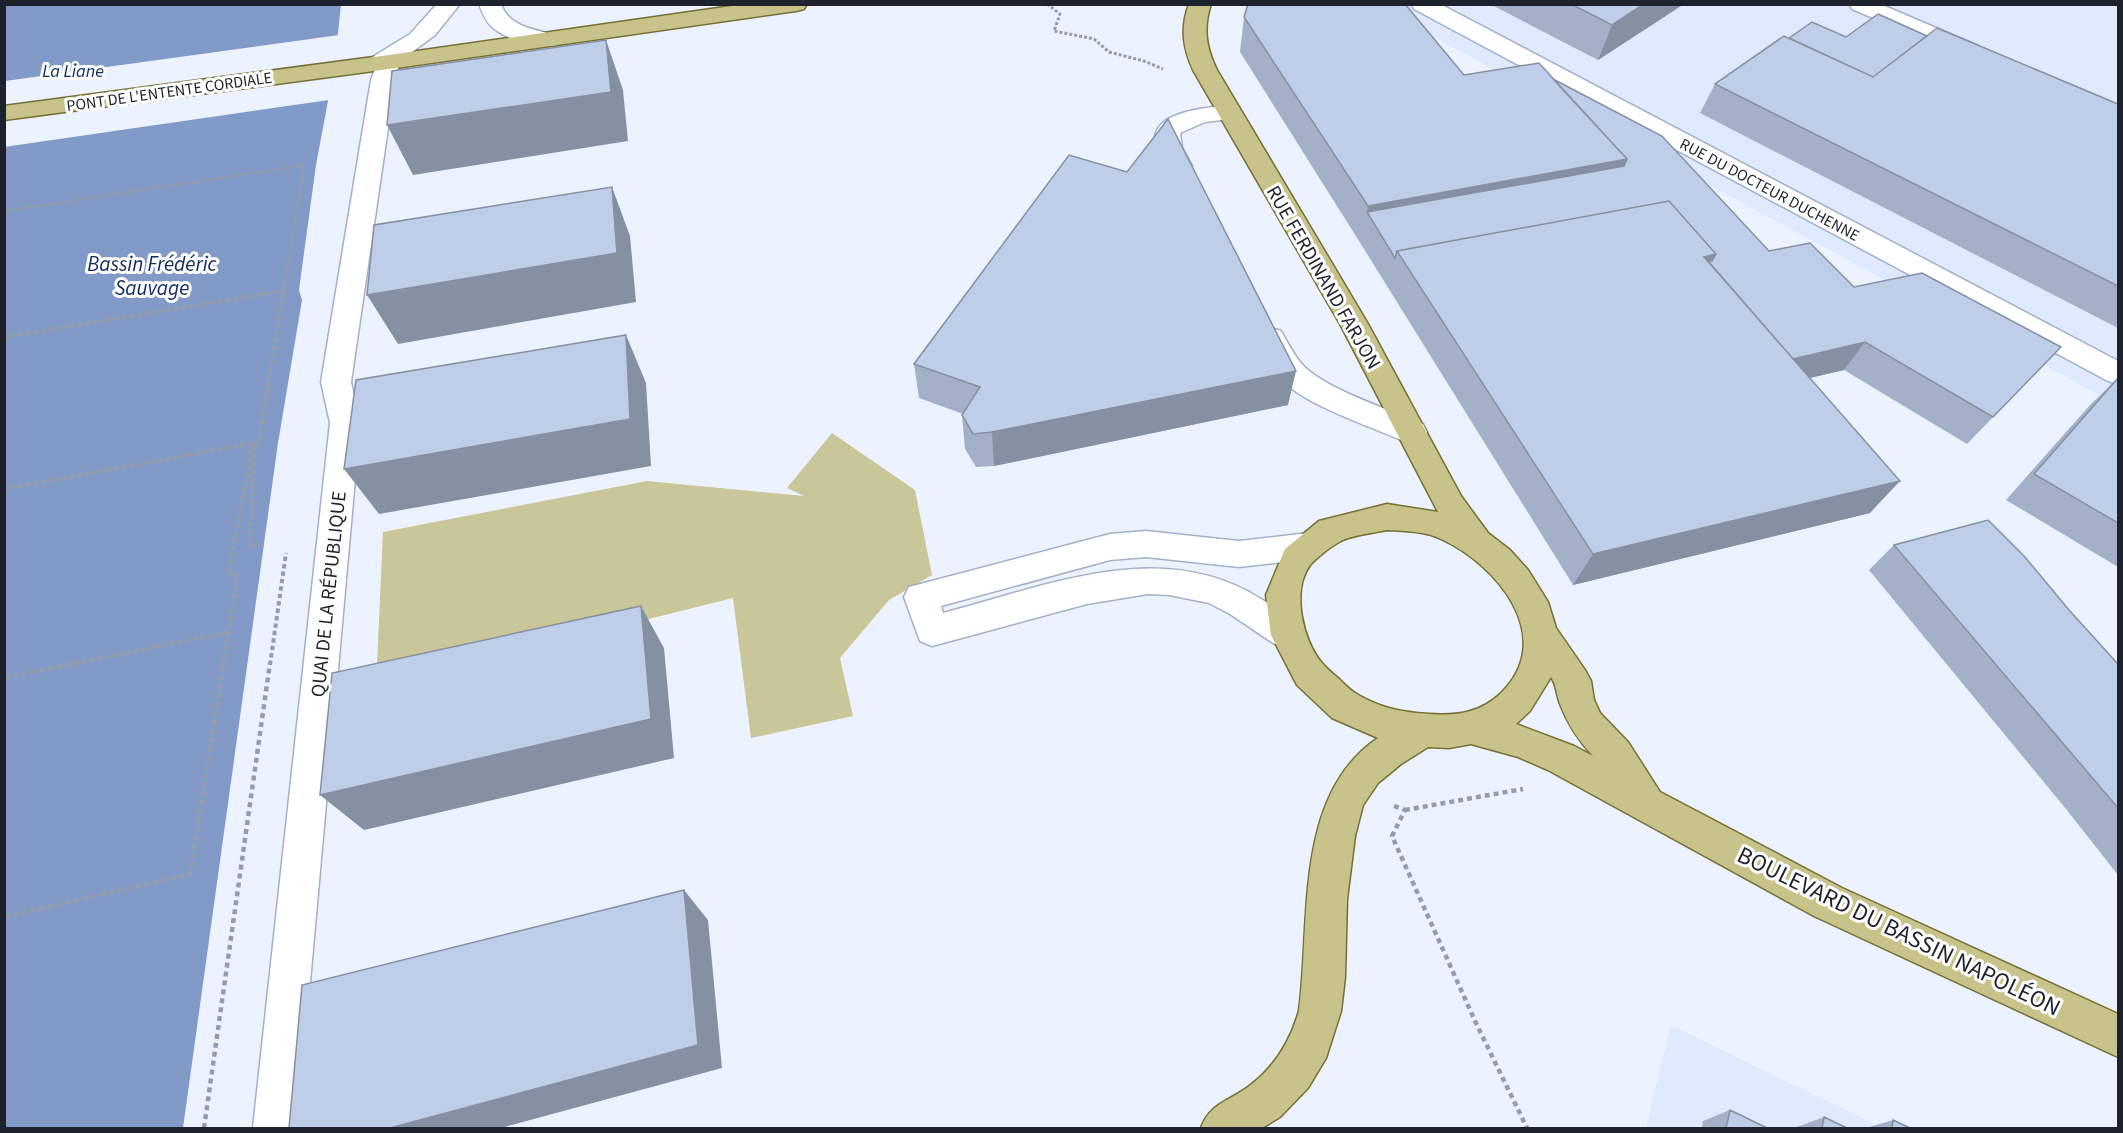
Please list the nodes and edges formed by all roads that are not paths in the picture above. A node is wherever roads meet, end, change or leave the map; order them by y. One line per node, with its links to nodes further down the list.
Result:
1 (449, 4): 9 (street)
2 (490, 4): 7 (street)
3 (796, 4): 7 (main road, PONT DE L'ENTENTE CORDIALE)
4 (1200, 4): 11 (main road, RUE FERDINAND FARJON)
5 (1422, 4): 14 (street, RUE DU DOCTEUR DUCHENNE)
6 (1871, 6): 8 (street)
7 (548, 40): 9 (main road, PONT DE L'ENTENTE CORDIALE)
8 (1990, 59)
9 (384, 63): 10 (main road, PONT DE L'ENTENTE CORDIALE); 26 (street, QUAI DE LA RÉPUBLIQUE)
10 (4, 113)
11 (1229, 113): 12 (street); 15 (main road, RUE FERDINAND FARJON)
12 (1189, 186)
13 (1259, 317): 15 (street)
14 (2118, 374)
15 (1412, 432): 16 (main road, RUE FERDINAND FARJON)
16 (1477, 543): 17 (main road); 20 (main road)
17 (1309, 546): 18 (street); 21 (main road)
18 (1096, 550): 19 (street); 19 (street)
19 (1112, 583): 21 (street)
20 (1540, 632): 22 (main road); 24 (main road, BOULEVARD DU BASSIN NAPOLÉON)
21 (1286, 633): 23 (main road)
22 (1471, 728): 23 (main road); 24 (main road, BOULEVARD DU BASSIN NAPOLÉON)
23 (1420, 732): 27 (main road)
24 (1649, 806): 25 (main road, BOULEVARD DU BASSIN NAPOLÉON)
25 (2118, 1036)
26 (275, 1128)
27 (1223, 1128)

